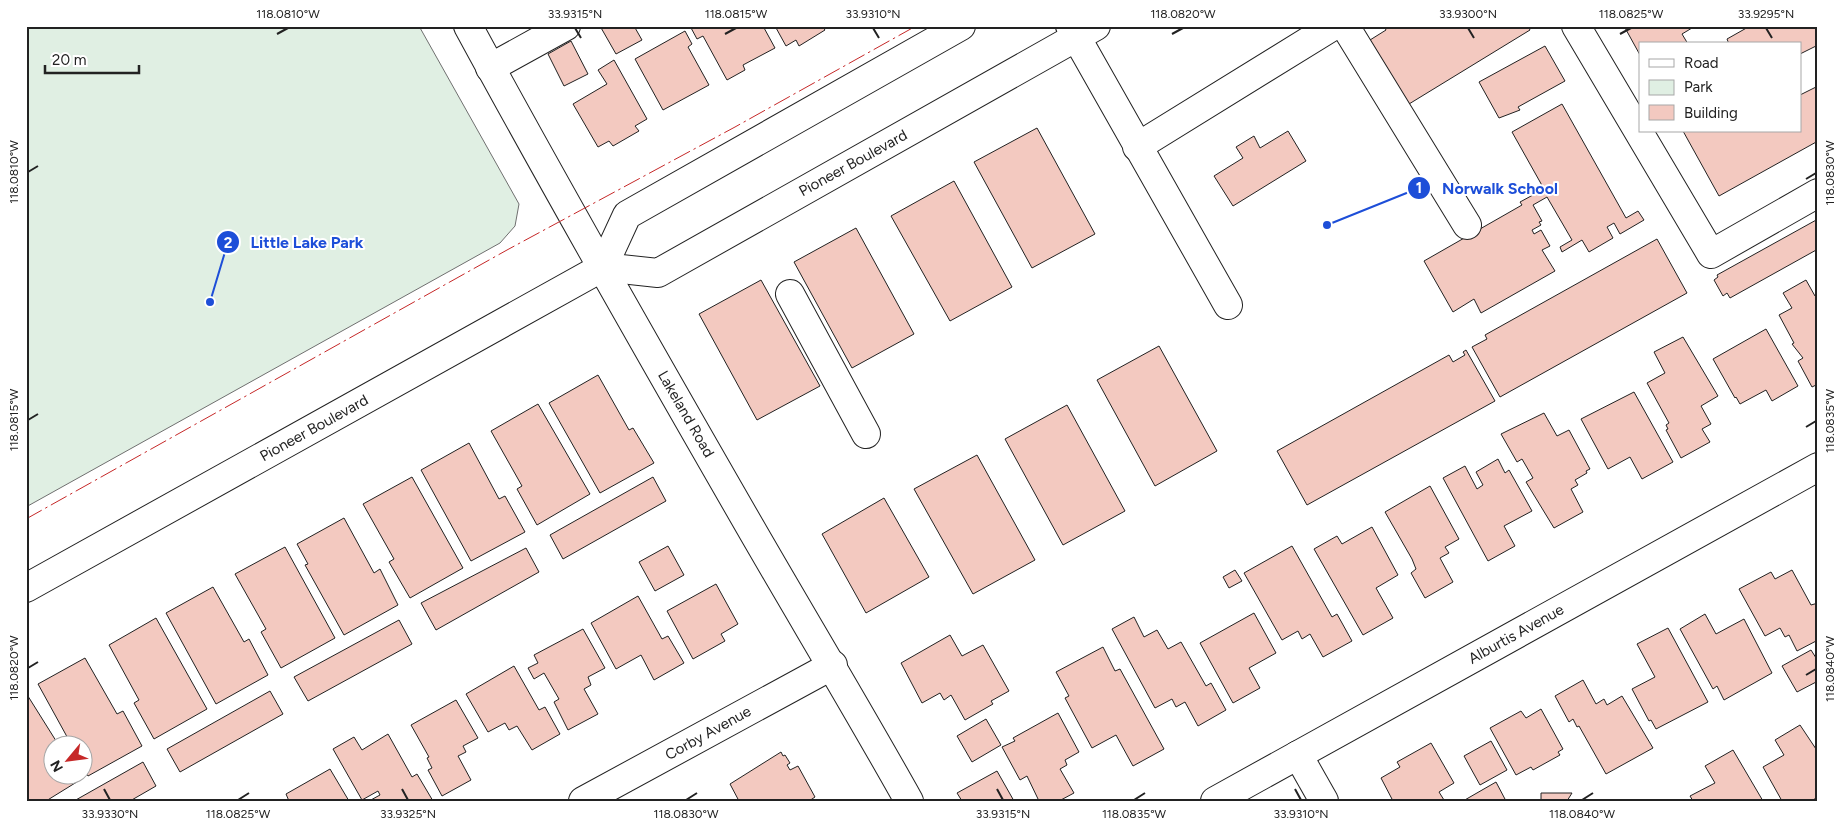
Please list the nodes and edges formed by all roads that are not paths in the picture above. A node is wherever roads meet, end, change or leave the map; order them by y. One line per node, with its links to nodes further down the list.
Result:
1 (468, 26): 8 (street, Lakeland Road)
2 (566, 26): 8 (street)
3 (961, 26): 12 (street)
4 (1332, 26): 9 (street)
5 (1345, 26): 11 (street)
6 (1576, 26): 10 (street)
7 (1081, 30): 9 (street); 12 (street, Pioneer Boulevard)
8 (490, 68): 12 (street, Lakeland Road)
9 (1137, 148): 14 (street)
10 (1818, 193)
11 (1467, 226)
12 (603, 268): 17 (street, Pioneer Boulevard); 18 (street, Lakeland Road)
13 (790, 294): 15 (street)
14 (1228, 305)
15 (866, 434)
16 (1814, 478): 19 (street, Alburtis Avenue)
17 (26, 588)
18 (832, 665): 20 (street, Corby Avenue); 21 (street, Lakeland Road)
19 (1298, 755): 22 (street, Alburtis Avenue); 23 (street)
20 (583, 801)
21 (908, 801)
22 (1215, 801)
23 (1324, 801)

